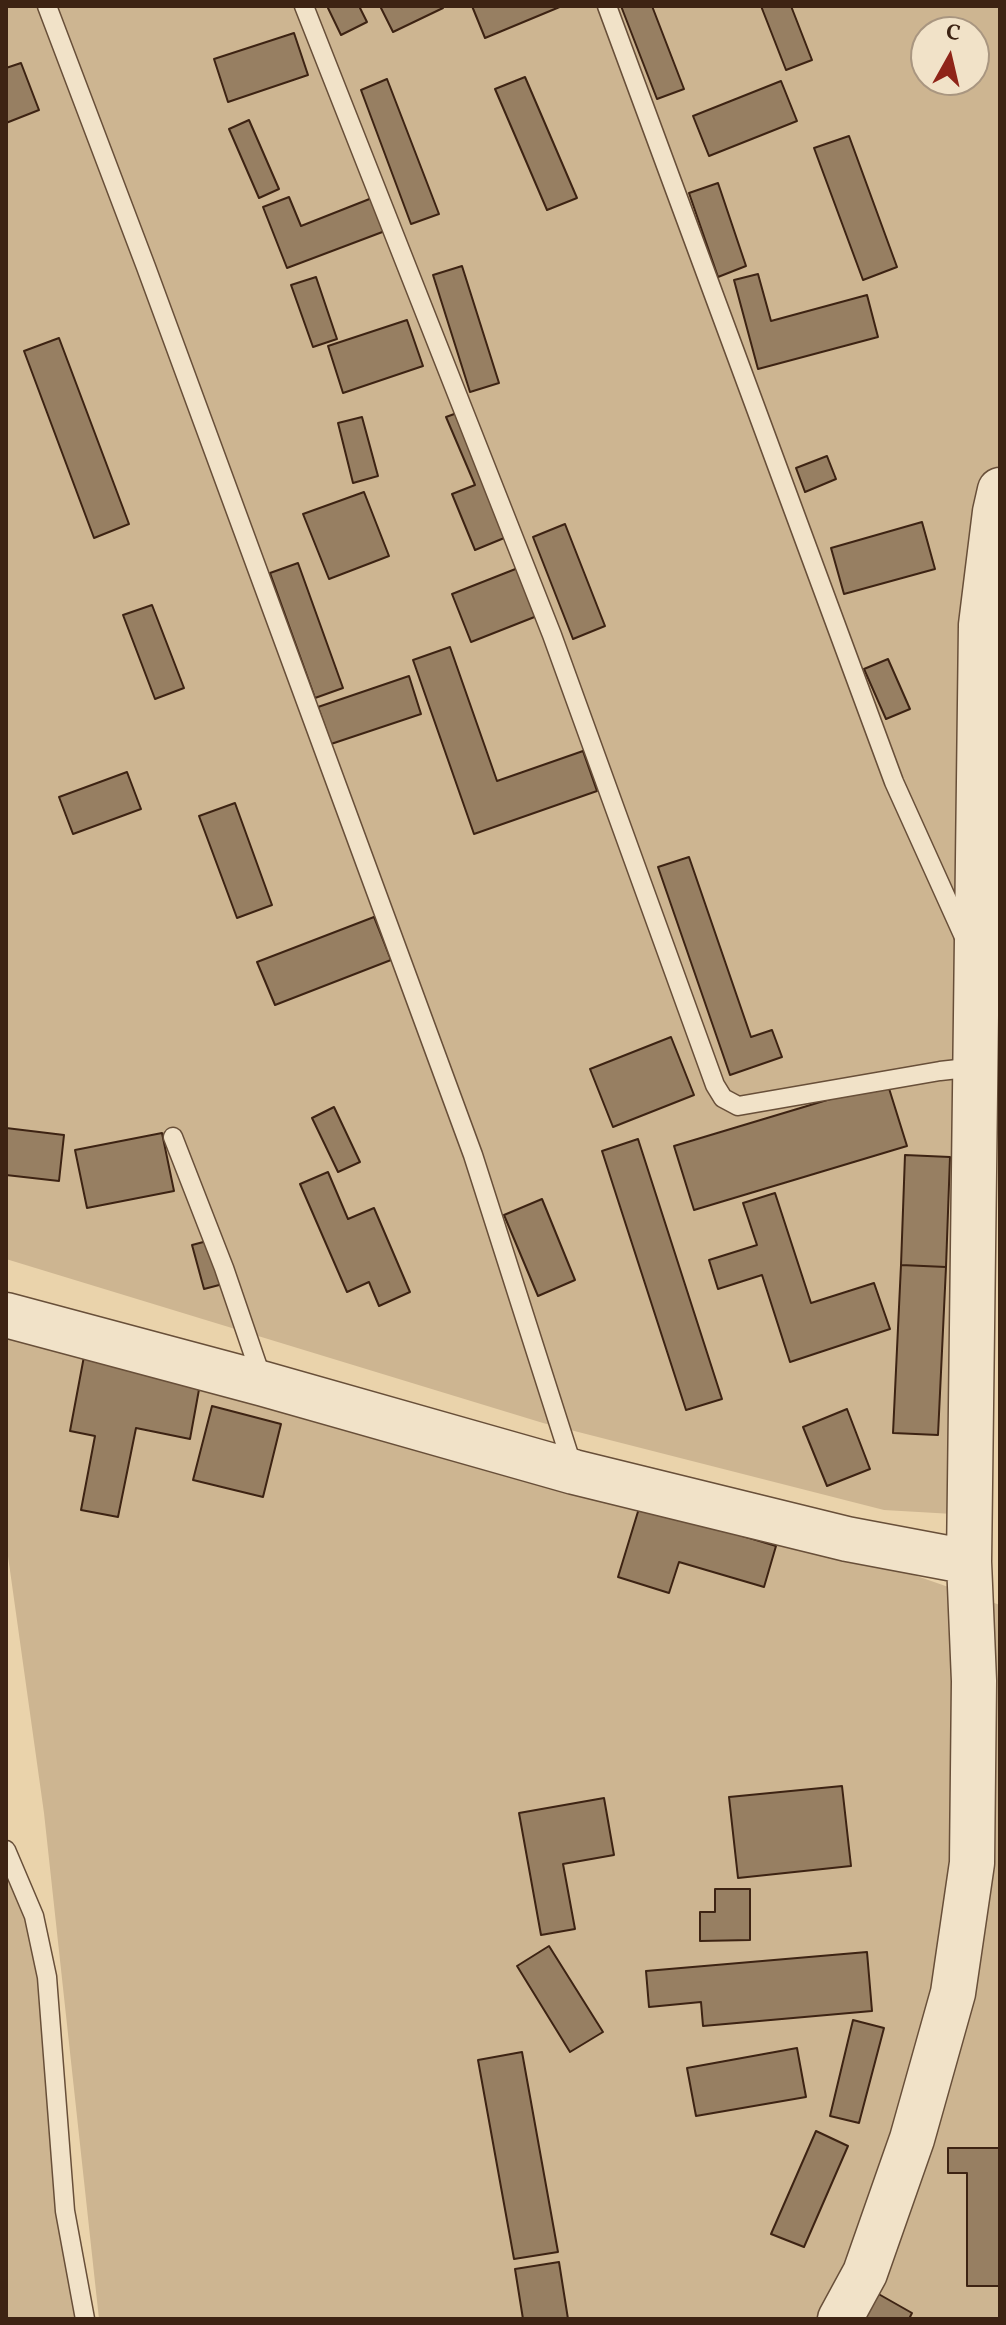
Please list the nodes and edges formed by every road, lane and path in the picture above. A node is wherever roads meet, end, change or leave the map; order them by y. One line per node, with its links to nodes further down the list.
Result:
1 (47, 6): 10 (lane)
2 (304, 6): 6 (lane)
3 (607, 6): 5 (lane)
4 (1000, 490): 5 (street)
5 (977, 965): 6 (street)
6 (976, 1067): 11 (street)
7 (173, 1137): 9 (lane)
8 (6, 1315): 9 (street)
9 (264, 1384): 10 (street)
10 (574, 1472): 11 (street)
11 (969, 1562): 14 (street)
12 (6, 1850): 13 (lane)
13 (85, 2319)
14 (840, 2319)

